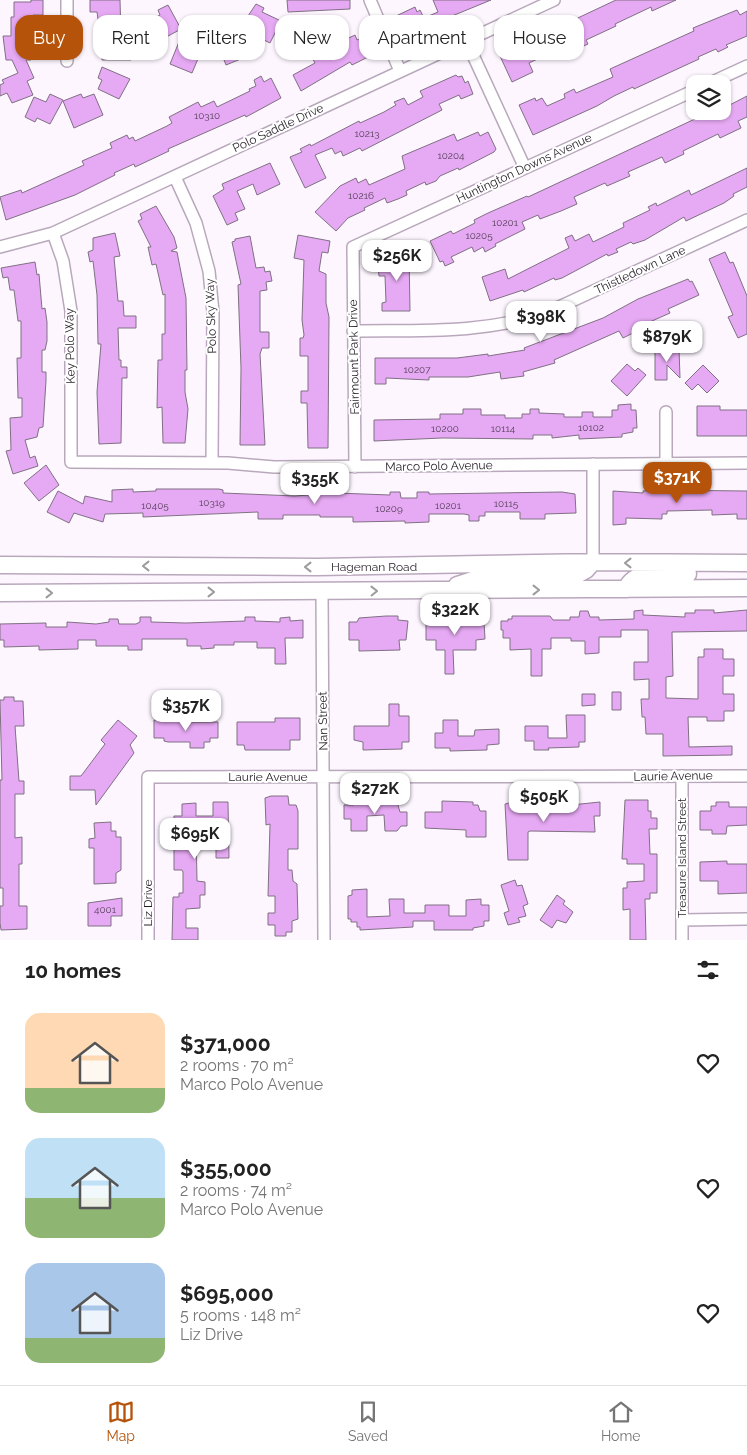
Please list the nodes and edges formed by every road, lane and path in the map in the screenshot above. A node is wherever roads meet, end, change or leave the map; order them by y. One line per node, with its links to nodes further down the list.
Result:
1 (67, 0): 7 (street)
2 (370, 0): 9 (street)
3 (554, 0): 4 (street, Polo Saddle Drive)
4 (484, 32)
5 (423, 60): 9 (street, Polo Saddle Drive)
6 (475, 60): 12 (street)
7 (67, 61)
8 (747, 66): 10 (street)
9 (400, 71): 13 (street, Polo Saddle Drive)
10 (728, 75)
11 (686, 94): 12 (street, Huntington Downs Avenue)
12 (525, 168): 18 (street, Huntington Downs Avenue)
13 (175, 177): 15 (street, Polo Saddle Drive); 22 (street, Polo Sky Way)
14 (744, 221): 16 (street); 19 (street, Thistledown Lane)
15 (53, 233): 17 (street, Polo Saddle Drive); 21 (street, Key Polo Way)
16 (747, 234)
17 (0, 247)
18 (353, 247): 19 (street, Fairmount Park Drive)
19 (354, 331): 26 (street, Fairmount Park Drive)
20 (666, 412): 25 (street)
21 (71, 462): 22 (street, Marco Polo Avenue)
22 (212, 462): 26 (street, Marco Polo Avenue)
23 (747, 463): 25 (street, Marco Polo Avenue)
24 (593, 464): 25 (street, Marco Polo Avenue); 26 (street, Marco Polo Avenue); 27 (street)
25 (666, 464)
26 (355, 467)
27 (593, 562): 28 (main road, Hageman Road, one-way to 27); 30 (main road, Hageman Road); 34 (main road)
28 (747, 563)
29 (0, 565): 30 (main road, Hageman Road, one-way to 29)
30 (463, 566): 35 (main road)
31 (747, 570): 33 (main road)
32 (747, 588): 33 (main road, Hageman Road)
33 (626, 589): 34 (main road, Hageman Road, one-way to 33)
34 (438, 590): 35 (main road, Hageman Road, one-way to 34)
35 (322, 592): 36 (main road, Hageman Road, one-way to 35); 40 (street, Nan Street)
36 (0, 593)
37 (682, 776): 38 (street, Laurie Avenue); 40 (street, Laurie Avenue); 42 (street, Treasure Island Street)
38 (747, 776)
39 (148, 777): 40 (street, Laurie Avenue); 43 (street, Liz Drive)
40 (324, 777): 44 (street, Nan Street)
41 (747, 919): 42 (street)
42 (682, 920): 45 (street, Treasure Island Street)
43 (148, 940)
44 (324, 940)
45 (682, 940)

